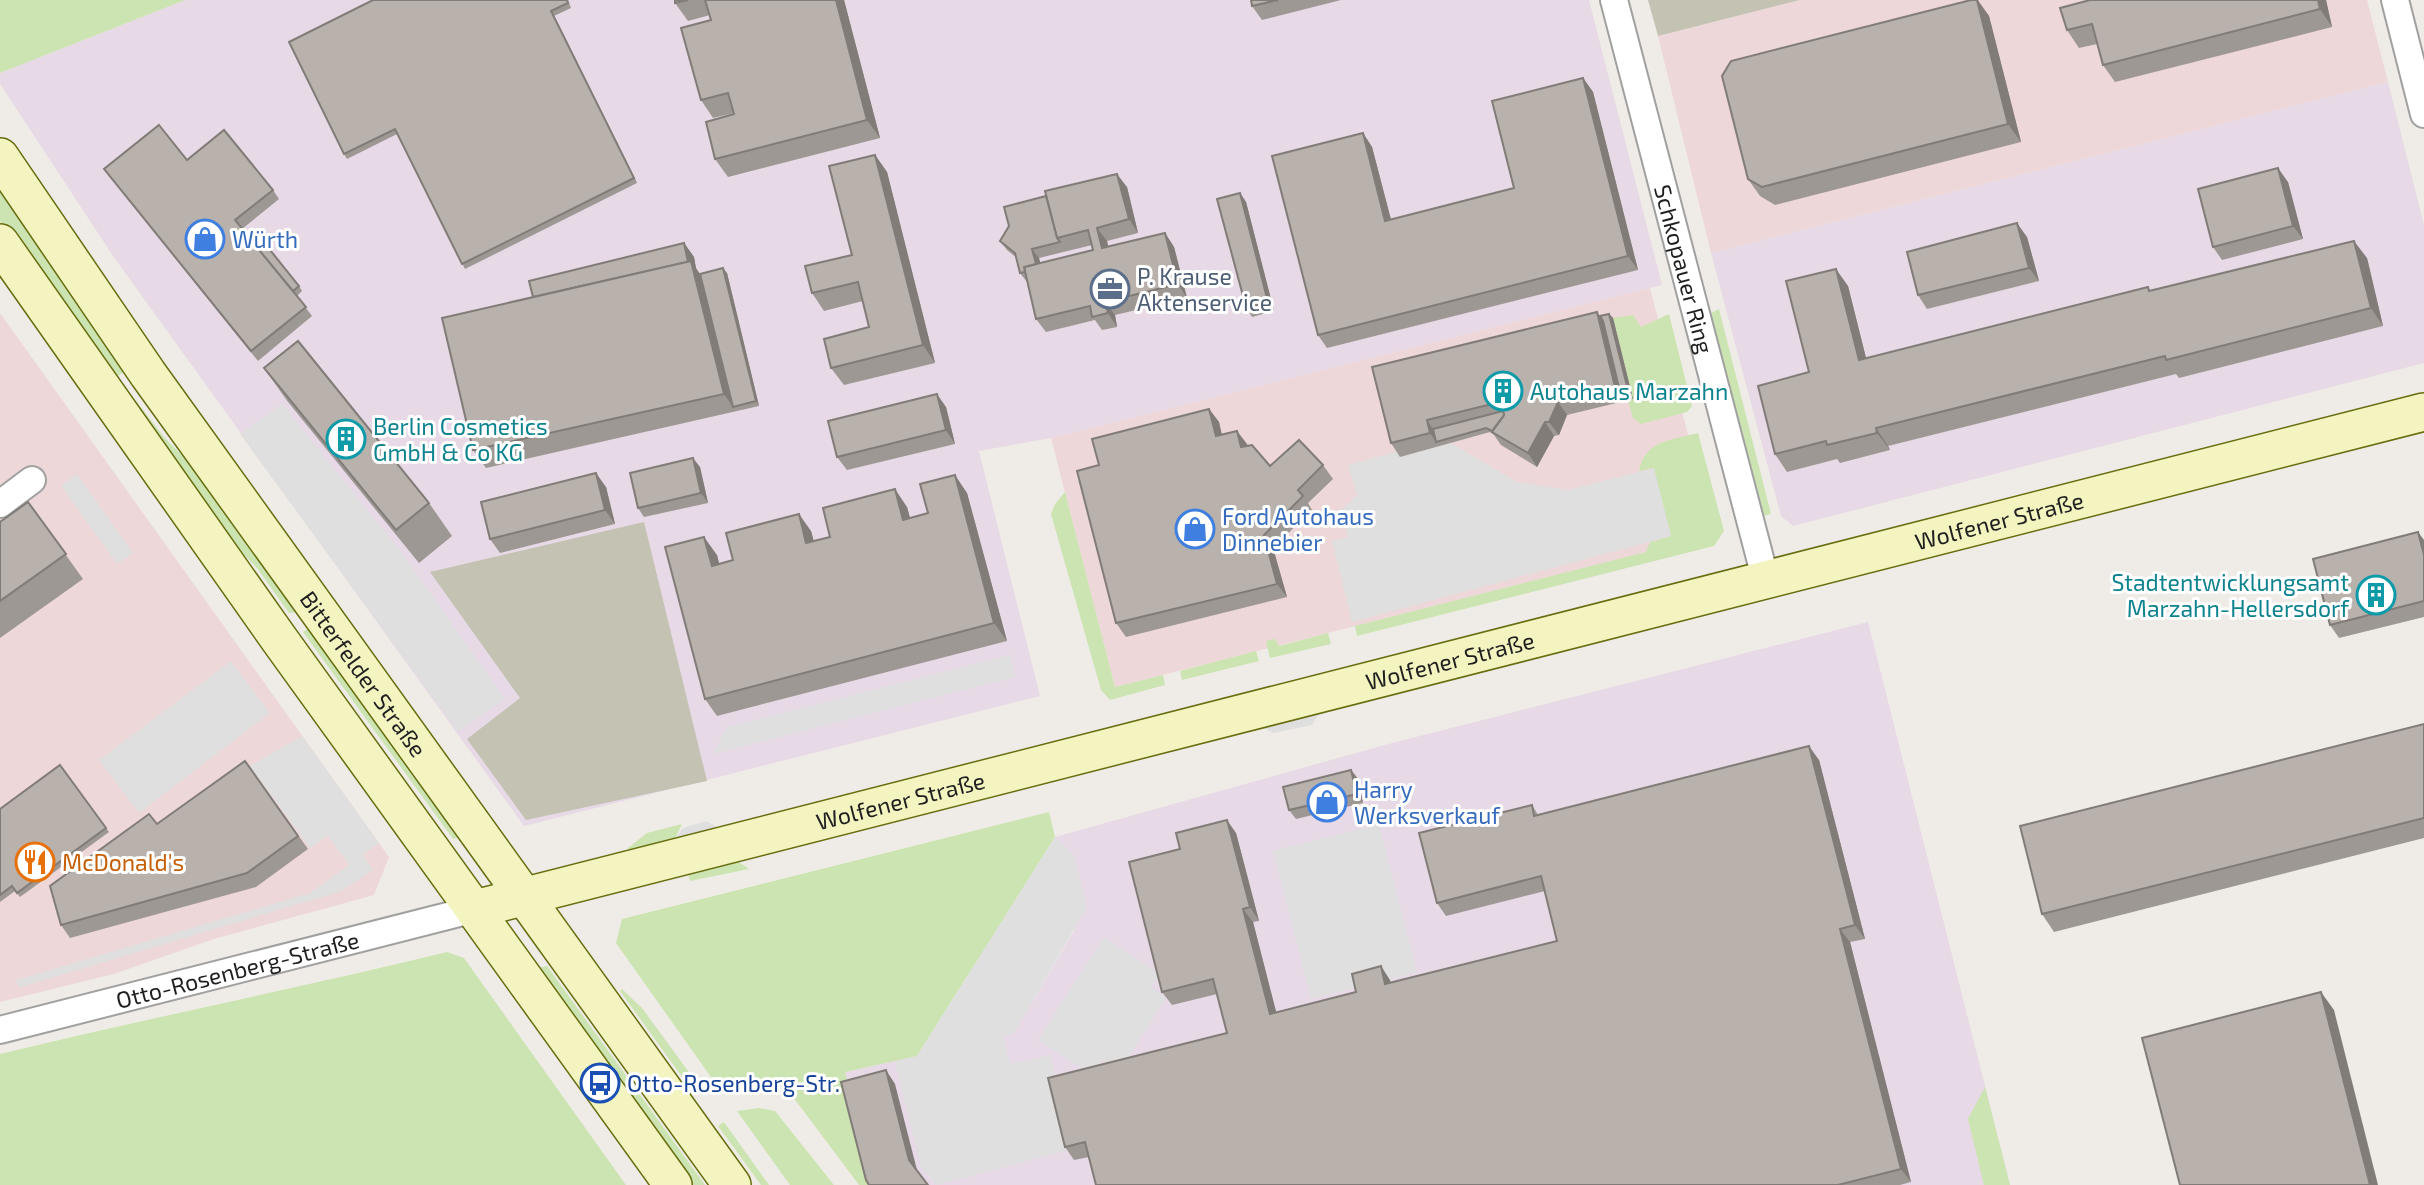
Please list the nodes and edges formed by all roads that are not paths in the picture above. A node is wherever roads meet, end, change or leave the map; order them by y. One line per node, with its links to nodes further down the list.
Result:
1 (1614, 0): 9 (street, Schkopauer Ring)
2 (2395, 0): 3 (street)
3 (2424, 114)
4 (0, 157): 10 (main road, Bitterfelder Straße)
5 (0, 243): 11 (main road, Bitterfelder Straße)
6 (2424, 412): 9 (main road, Wolfener Straße)
7 (32, 480): 8 (street)
8 (0, 504)
9 (1766, 580): 10 (main road, Wolfener Straße)
10 (525, 897): 11 (main road, Wolfener Straße); 14 (main road, Bitterfelder Straße)
11 (475, 909): 12 (street, Otto-Rosenberg-Straße); 13 (main road, Bitterfelder Straße)
12 (0, 1030)
13 (673, 1185)
14 (732, 1185)

